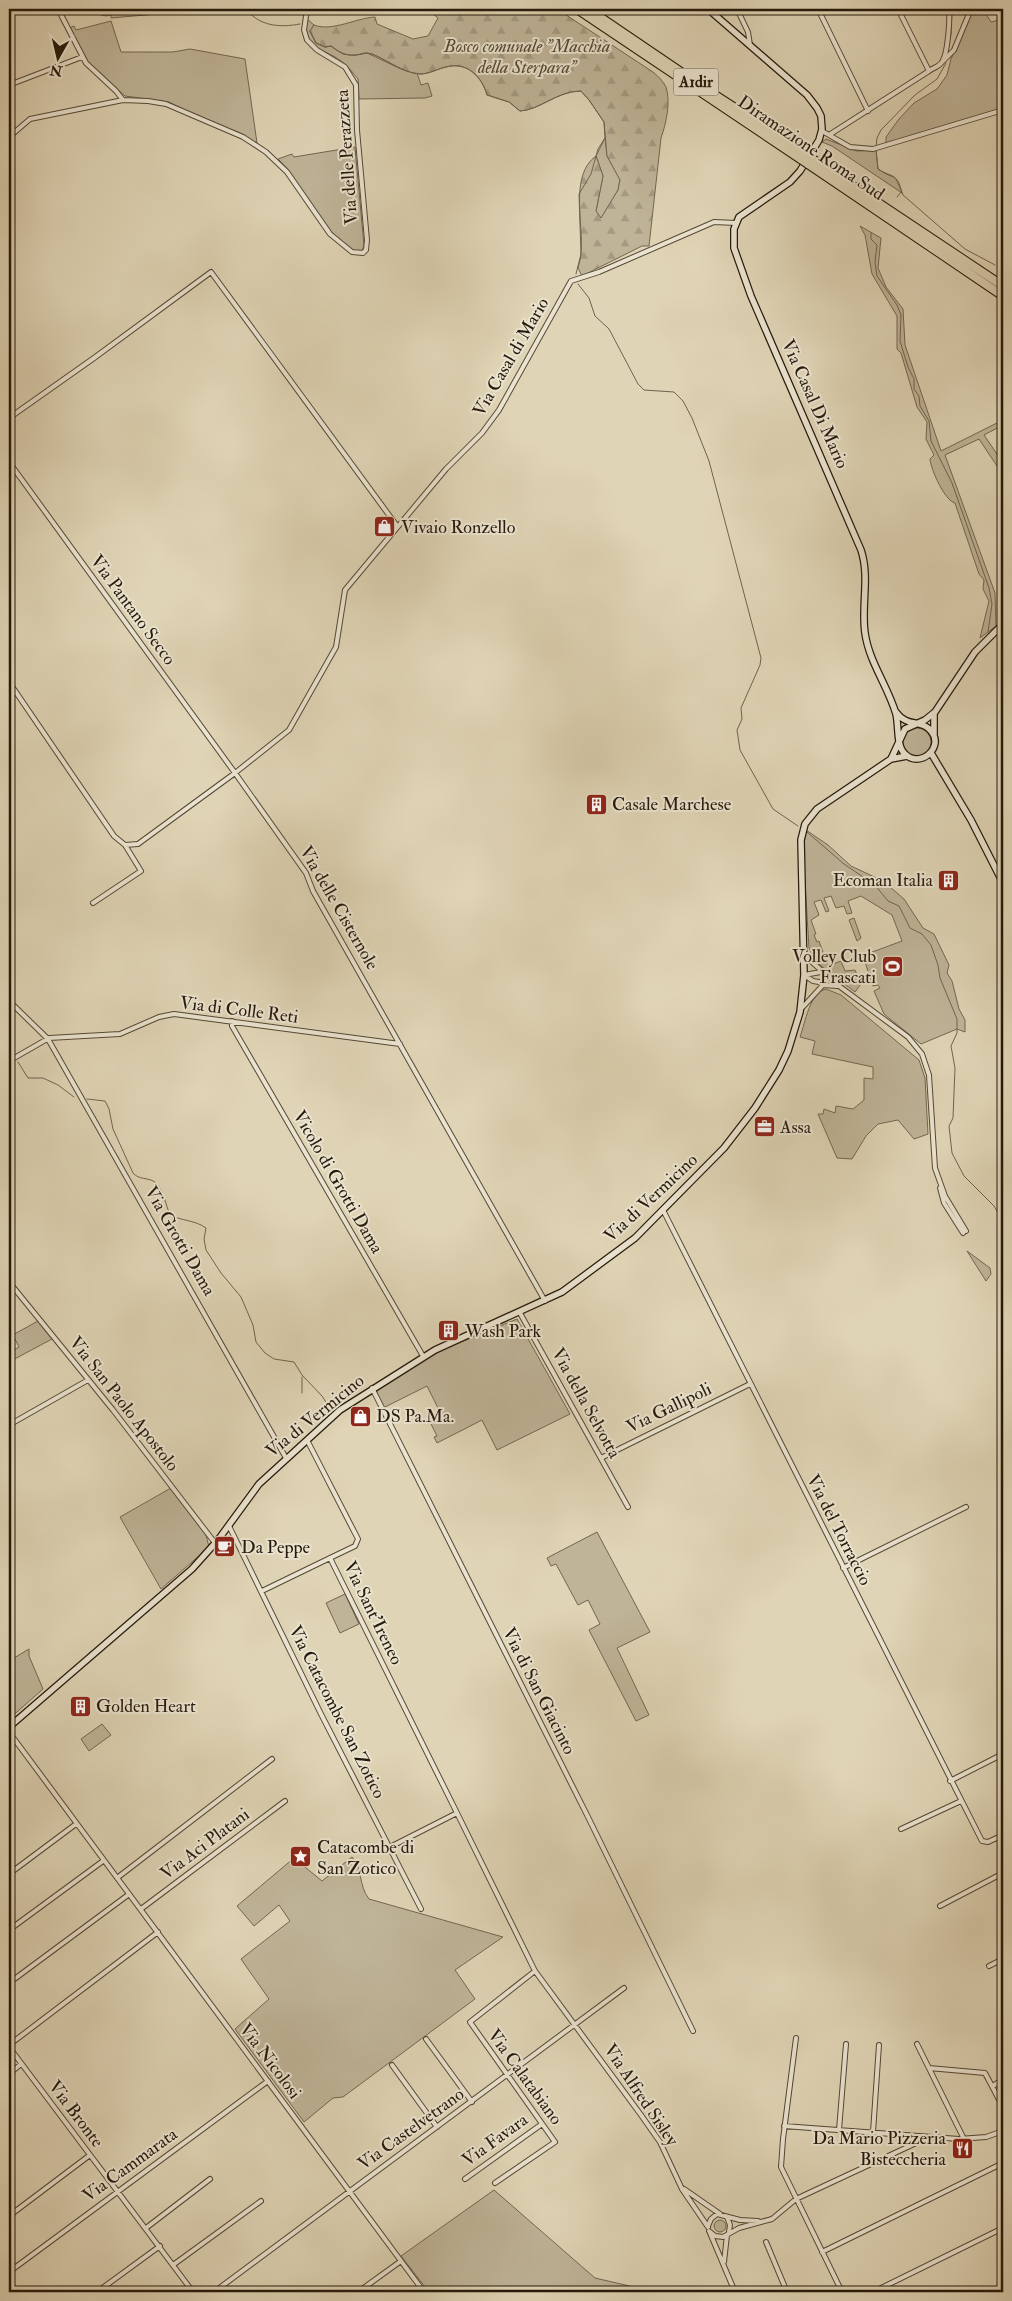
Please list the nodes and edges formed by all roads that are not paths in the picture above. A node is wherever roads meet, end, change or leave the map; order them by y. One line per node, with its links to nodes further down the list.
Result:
1 (58, 9): 12 (street)
2 (308, 9): 16 (street, Via delle Perazzeta)
3 (577, 9): 22 (highway, Diramazione Roma Sud / A1dir)
4 (588, 9): 22 (highway, Diramazione Roma Sud / A1dir)
5 (708, 9): 11 (main road)
6 (737, 9): 11 (street)
7 (818, 9): 17 (street)
8 (898, 9): 14 (street)
9 (949, 9): 13 (street)
10 (971, 9): 13 (street)
11 (750, 45): 19 (main road)
12 (82, 57): 15 (street); 16 (street)
13 (943, 61): 14 (street)
14 (929, 71): 17 (street)
15 (9, 85)
16 (124, 100): 21 (street)
17 (868, 110): 20 (street)
18 (1003, 110): 20 (street)
19 (822, 131): 20 (street); 23 (main road)
20 (829, 135)
21 (9, 137)
22 (807, 159): 24 (highway, Diramazione Roma Sud / A1dir); 25 (highway, Diramazione Roma Sud / A1dir)
23 (736, 223): 28 (street, Via Casal di Mario); 31 (main road, Via Casal Di Mario)
24 (1003, 286)
25 (1003, 296)
26 (9, 418): 28 (street)
27 (9, 462): 39 (street, Via Pantano Secco)
28 (397, 526): 39 (street, Via Casal di Mario)
29 (1003, 624): 32 (main road)
30 (9, 682): 40 (street)
31 (896, 712): 33 (main road); 35 (main road, Via Casal Di Mario)
32 (935, 712): 33 (main road); 34 (main road)
33 (916, 724): 34 (main road); 35 (main road)
34 (934, 736): 36 (main road)
35 (900, 739): 37 (main road); 38 (main road)
36 (931, 753): 37 (main road); 41 (main road)
37 (907, 756): 38 (main road, Via di Vermicino)
38 (891, 759): 43 (main road, Via di Vermicino)
39 (235, 773): 40 (street); 52 (street, Via delle Cisternole)
40 (125, 845): 42 (street)
41 (1003, 883)
42 (93, 904)
43 (804, 955): 44 (street); 45 (main road, Via di Vermicino)
44 (822, 972): 45 (street); 47 (street)
45 (804, 975): 46 (street); 49 (main road, Via di Vermicino)
46 (830, 984): 47 (street); 49 (street)
47 (839, 986): 55 (street)
48 (9, 1001): 51 (street, Via Grotti Dama)
49 (801, 1009): 54 (main road, Via di Vermicino)
50 (232, 1021): 51 (street, Via di Colle Reti); 52 (street, Via di Colle Reti); 59 (street, Vicolo di Grotti Dama)
51 (48, 1039): 53 (street); 65 (street, Via Grotti Dama)
52 (400, 1044): 57 (street, Via delle Cisternole)
53 (9, 1061)
54 (663, 1210): 57 (main road, Via di Vermicino); 61 (street, Via del Torraccio)
55 (965, 1232)
56 (9, 1282): 60 (street, Via San Paolo Apostolo)
57 (545, 1301): 58 (main road, Via di Vermicino)
58 (520, 1313): 59 (main road, Via di Vermicino); 66 (street, Via della Selvotta)
59 (423, 1356): 62 (main road, Via di Vermicino)
60 (88, 1380): 63 (street); 70 (street, Via San Paolo Apostolo)
61 (750, 1384): 66 (street, Via Gallipoli); 72 (street, Via del Torraccio)
62 (372, 1388): 64 (main road, Via di Vermicino); 103 (street, Via di San Giacinto)
63 (9, 1425)
64 (307, 1440): 65 (main road, Via di Vermicino); 71 (street, Via Sant'Ireneo)
65 (286, 1458): 69 (main road, Via di Vermicino)
66 (600, 1458): 67 (street, Via della Selvotta)
67 (628, 1507)
68 (966, 1507): 72 (street)
69 (229, 1526): 70 (main road, Via di Vermicino); 73 (street, Via Catacombe San Zotico)
70 (216, 1544): 74 (main road, Via di Vermicino)
71 (330, 1558): 73 (street); 81 (street, Via Sant'Ireneo)
72 (843, 1568): 78 (street, Via del Torraccio)
73 (262, 1591): 85 (street, Via Catacombe San Zotico)
74 (9, 1727)
75 (9, 1732): 82 (street, Via Nicolosi)
76 (1003, 1754): 78 (street)
77 (272, 1759): 89 (street)
78 (950, 1781): 79 (street, Via del Torraccio)
79 (961, 1800): 83 (street); 84 (street, Via del Torraccio)
80 (285, 1801): 92 (street, Via Aci Platani)
81 (457, 1813): 85 (street); 96 (street, Via Sant'Ireneo)
82 (76, 1824): 86 (street, Via Nicolosi); 88 (street)
83 (901, 1829)
84 (1003, 1835)
85 (390, 1847): 93 (street, Via Catacombe San Zotico)
86 (103, 1861): 89 (street, Via Nicolosi); 94 (street)
87 (1003, 1873): 91 (street)
88 (9, 1874)
89 (117, 1878): 90 (street, Via Nicolosi)
90 (128, 1894): 92 (street, Via Nicolosi); 100 (street)
91 (940, 1906)
92 (141, 1909): 95 (street, Via Nicolosi)
93 (421, 1909)
94 (9, 1930)
95 (158, 1932): 109 (street); 116 (street, Via Nicolosi)
96 (520, 1942): 99 (street, Via Alfred Sisley)
97 (1003, 1959): 98 (street)
98 (989, 1966)
99 (535, 1971): 102 (street, Via Alfred Sisley); 114 (street, Via Calatabiano)
100 (9, 1983)
101 (624, 1988): 102 (street, Via Castelvetrano)
102 (575, 2024): 114 (street, Via Castelvetrano); 133 (street, Via Alfred Sisley)
103 (693, 2031)
104 (796, 2038): 121 (street)
105 (426, 2039): 118 (street)
106 (846, 2044): 123 (street)
107 (917, 2044): 112 (street)
108 (879, 2045): 125 (street)
109 (9, 2046): 110 (street, Via Bronte)
110 (21, 2064): 113 (street); 128 (street, Via Bronte)
111 (392, 2065): 122 (street)
112 (929, 2068): 117 (street); 127 (street)
113 (9, 2074)
114 (506, 2076): 118 (street, Via Castelvetrano); 120 (street, Via Calatabiano)
115 (1003, 2080): 117 (street)
116 (268, 2081): 134 (street, Via Cammarata); 135 (street, Via Nicolosi)
117 (993, 2086): 119 (street)
118 (472, 2102): 122 (street, Via Castelvetrano)
119 (1003, 2107)
120 (542, 2124): 130 (street, Via Favara); 132 (street, Via Calatabiano)
121 (784, 2126): 123 (street); 136 (street)
122 (437, 2127): 135 (street, Via Castelvetrano)
123 (839, 2130): 125 (street)
124 (1003, 2131): 127 (street)
125 (873, 2132): 126 (street)
126 (929, 2136): 127 (street); 136 (street)
127 (964, 2139)
128 (90, 2155): 134 (street, Via Bronte); 139 (street)
129 (1003, 2163): 147 (street)
130 (465, 2179)
131 (210, 2180): 141 (street)
132 (494, 2183)
133 (680, 2185): 138 (street); 143 (street, Via Alfred Sisley)
134 (118, 2191): 141 (street, Via Bronte); 151 (street, Via Cammarata)
135 (350, 2191): 148 (street, Via Nicolosi); 154 (street, Via Castelvetrano)
136 (796, 2199): 140 (street); 147 (street)
137 (261, 2202): 150 (street)
138 (723, 2215): 140 (street); 143 (street); 144 (street)
139 (9, 2216)
140 (761, 2222): 144 (street)
141 (146, 2228): 146 (street, Via Bronte)
142 (1003, 2228): 160 (street)
143 (709, 2229): 144 (street); 149 (street, Via Alfred Sisley)
144 (728, 2233): 149 (street)
145 (766, 2242): 158 (street)
146 (160, 2246): 150 (street, Via Bronte); 152 (street)
147 (822, 2252): 159 (street)
148 (400, 2261): 155 (street); 156 (street, Via Nicolosi)
149 (724, 2264): 157 (street, Via Alfred Sisley)
150 (173, 2265): 153 (street, Via Bronte)
151 (9, 2272)
152 (97, 2292)
153 (193, 2292)
154 (214, 2292)
155 (358, 2292)
156 (424, 2292)
157 (736, 2292)
158 (787, 2292)
159 (842, 2292)
160 (873, 2292)

